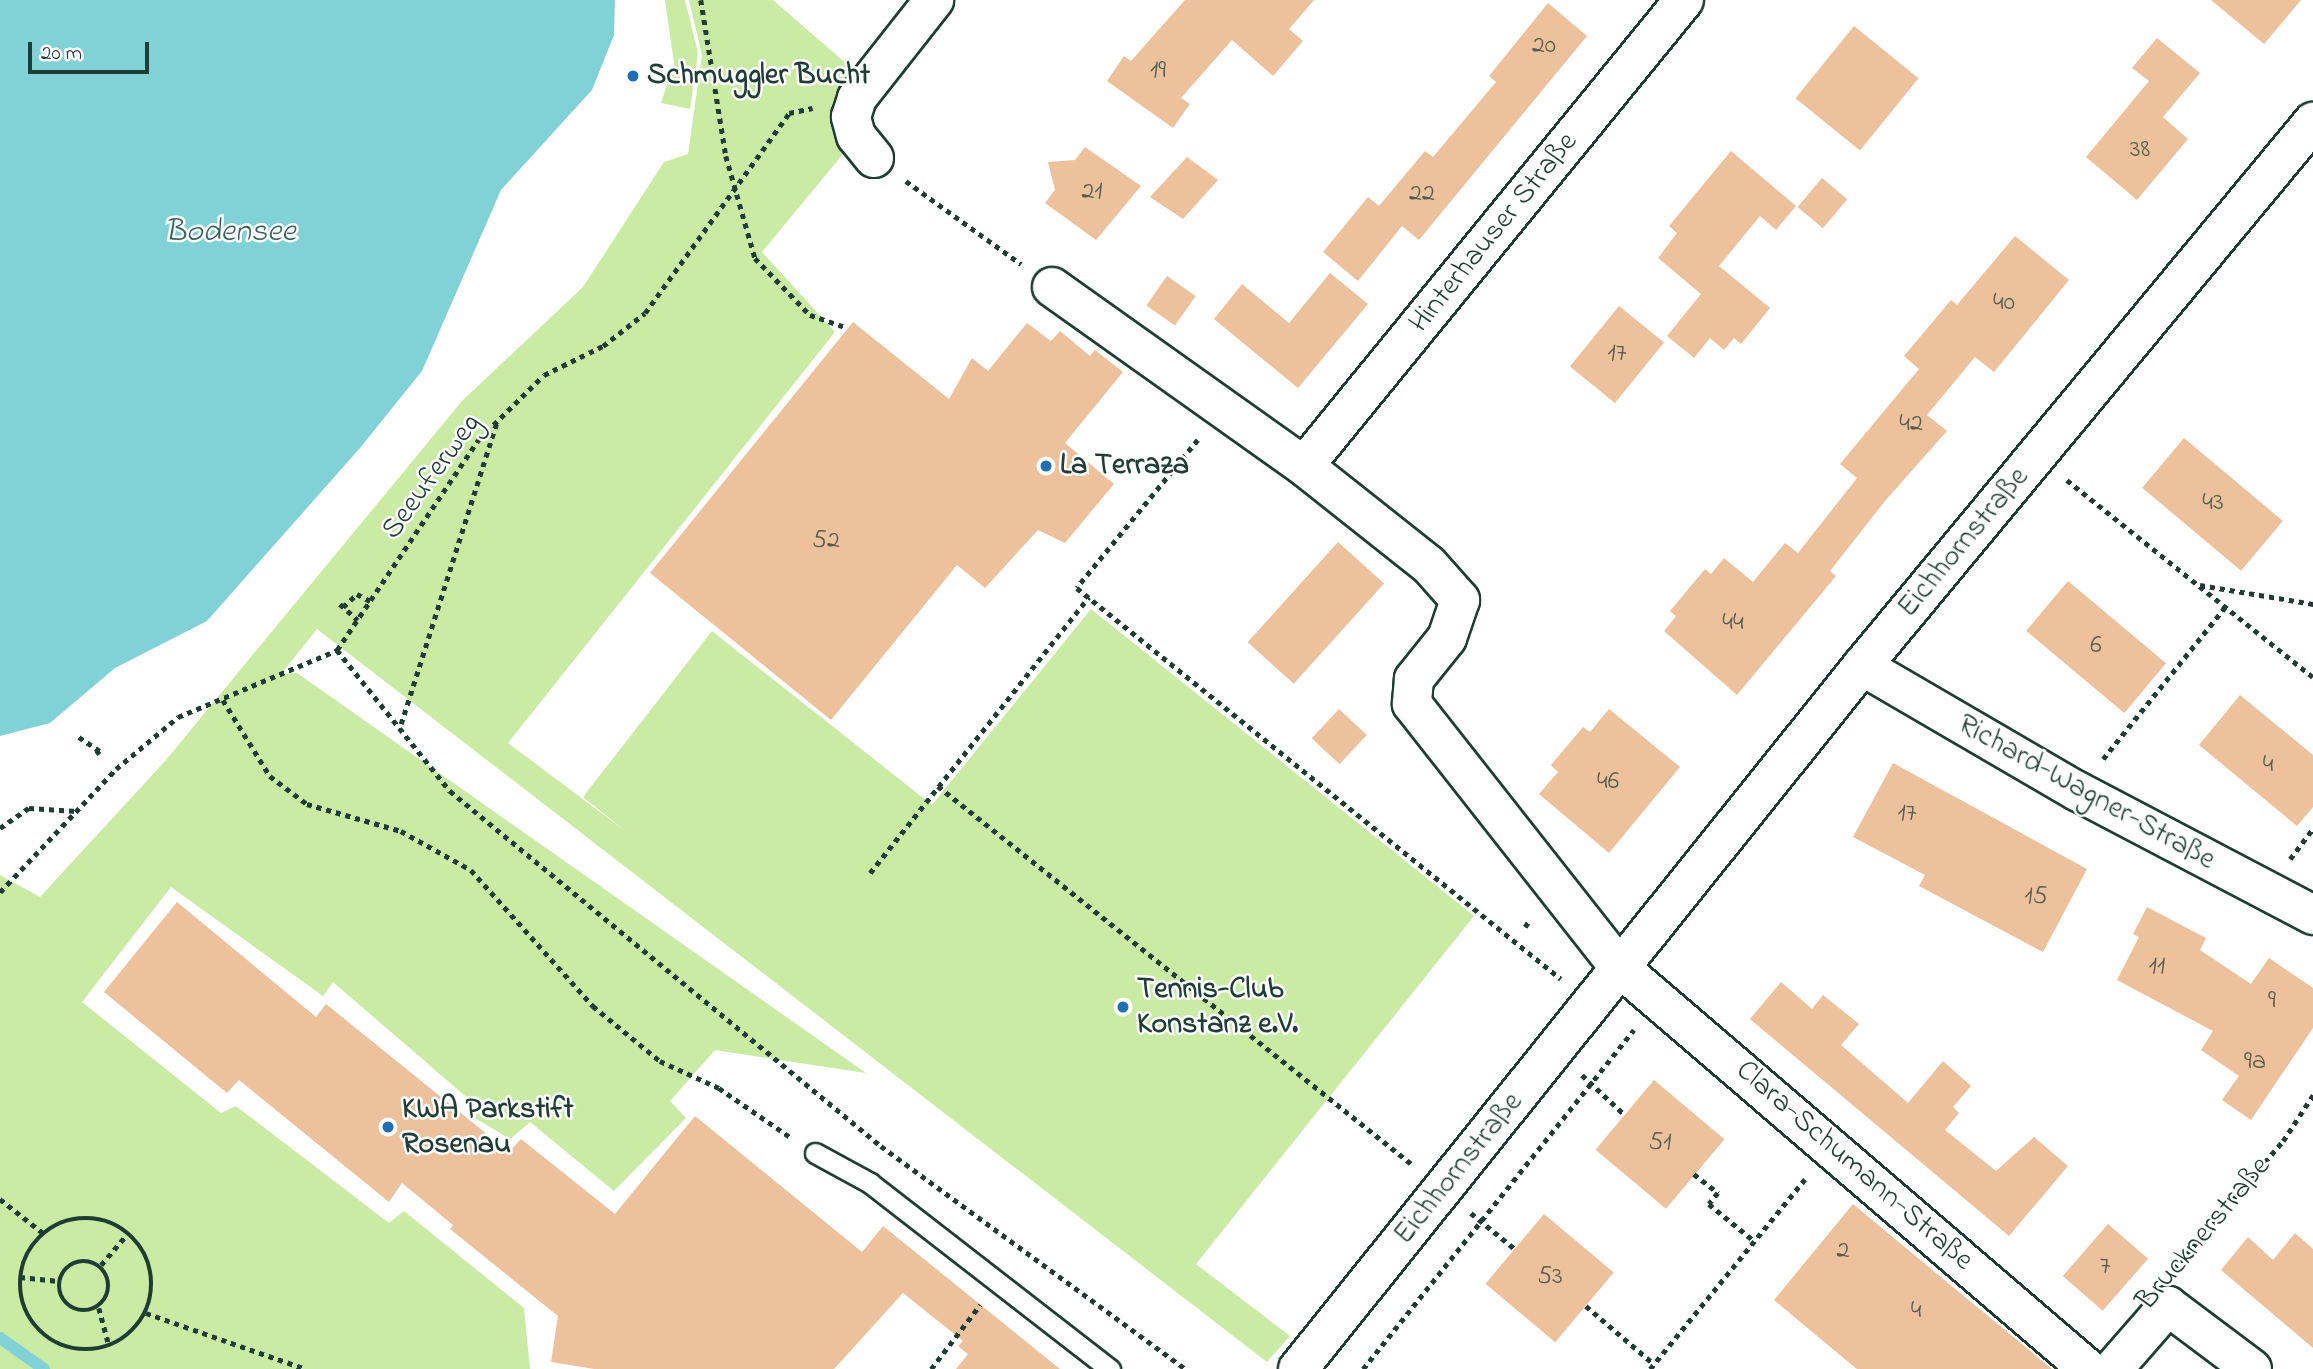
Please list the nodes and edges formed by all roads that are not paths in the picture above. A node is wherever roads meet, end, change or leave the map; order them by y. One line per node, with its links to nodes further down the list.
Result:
1 (934, 0): 4 (street)
2 (1684, 0): 6 (street, Hinterhauser Straße)
3 (2307, 142): 7 (street, Eichhornstraße)
4 (874, 158)
5 (1052, 287): 6 (street)
6 (1304, 466): 9 (street)
7 (1862, 666): 8 (street, Richard-Wagner-Straße); 9 (street, Eichhornstraße)
8 (2313, 915)
9 (1618, 966): 13 (street, Eichhornstraße); 14 (street, Clara-Schumann-Straße)
10 (814, 1153): 12 (lane)
11 (2162, 1283): 14 (street, Brucknerstraße)
12 (1110, 1369)
13 (1298, 1369)
14 (2089, 1369)
15 (2113, 1369): 16 (street)
16 (2252, 1369)

